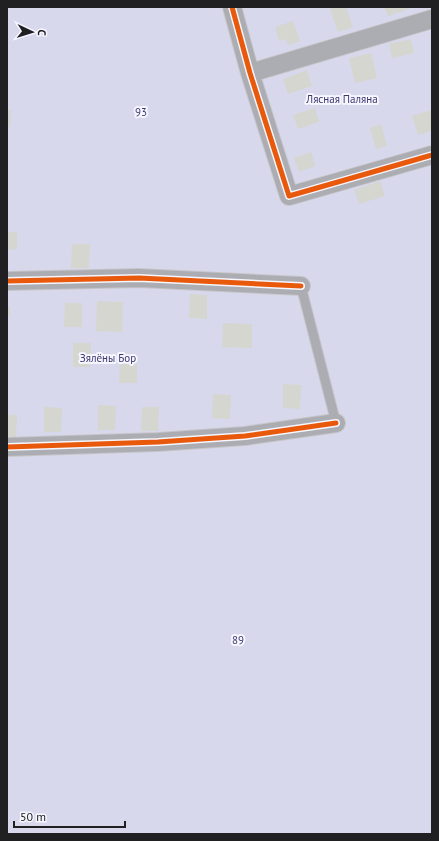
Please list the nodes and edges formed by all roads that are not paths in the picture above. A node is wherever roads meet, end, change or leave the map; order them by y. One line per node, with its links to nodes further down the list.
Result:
1 (232, 7): 3 (street)
2 (432, 19): 3 (street)
3 (250, 73): 4 (street)
4 (432, 155)
5 (7, 281): 6 (street)
6 (301, 286): 7 (lane)
7 (336, 423): 8 (street)
8 (7, 446)

